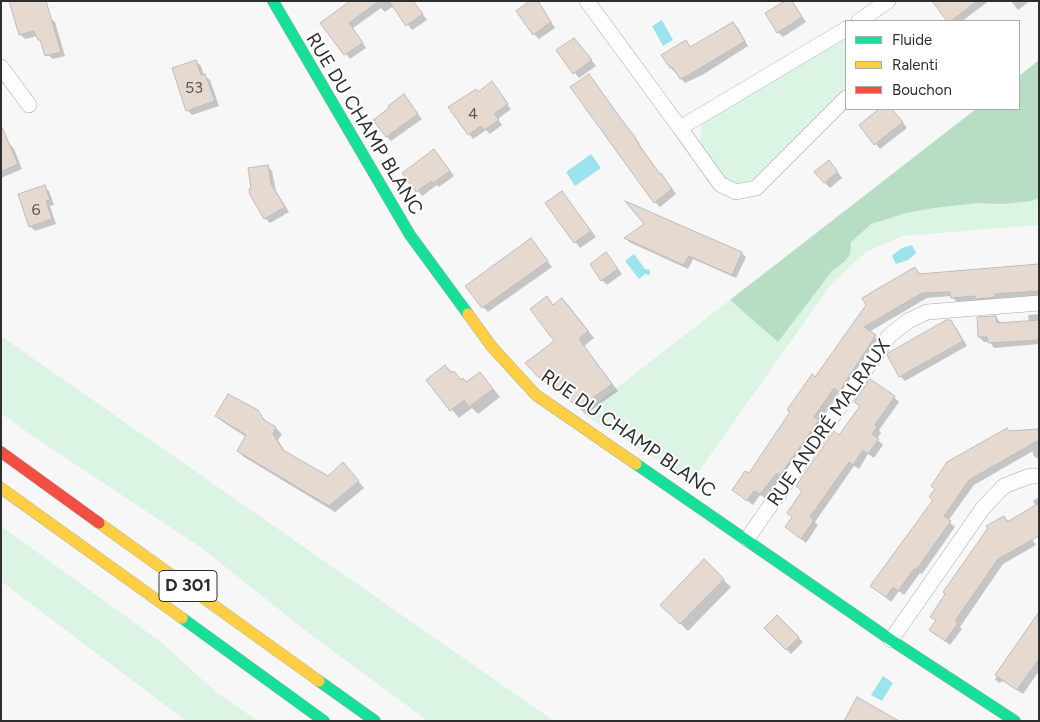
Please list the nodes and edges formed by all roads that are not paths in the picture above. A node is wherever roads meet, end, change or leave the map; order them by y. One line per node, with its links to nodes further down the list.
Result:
1 (273, 1): 14 (main road, RUE DU CHAMP BLANC)
2 (587, 1): 9 (street)
3 (888, 1): 4 (street)
4 (866, 15)
5 (845, 30): 9 (street)
6 (1, 67): 8 (street)
7 (845, 99): 9 (street)
8 (29, 105)
9 (680, 128)
10 (1039, 303): 14 (street, RUE ANDRÉ MALRAUX)
11 (1, 452): 17 (main road, D 301)
12 (1039, 476): 15 (street)
13 (1, 488): 16 (main road, D 301)
14 (747, 539): 15 (main road, RUE DU CHAMP BLANC)
15 (891, 640): 18 (main road, RUE DU CHAMP BLANC)
16 (324, 721)
17 (375, 721)
18 (1015, 721)

